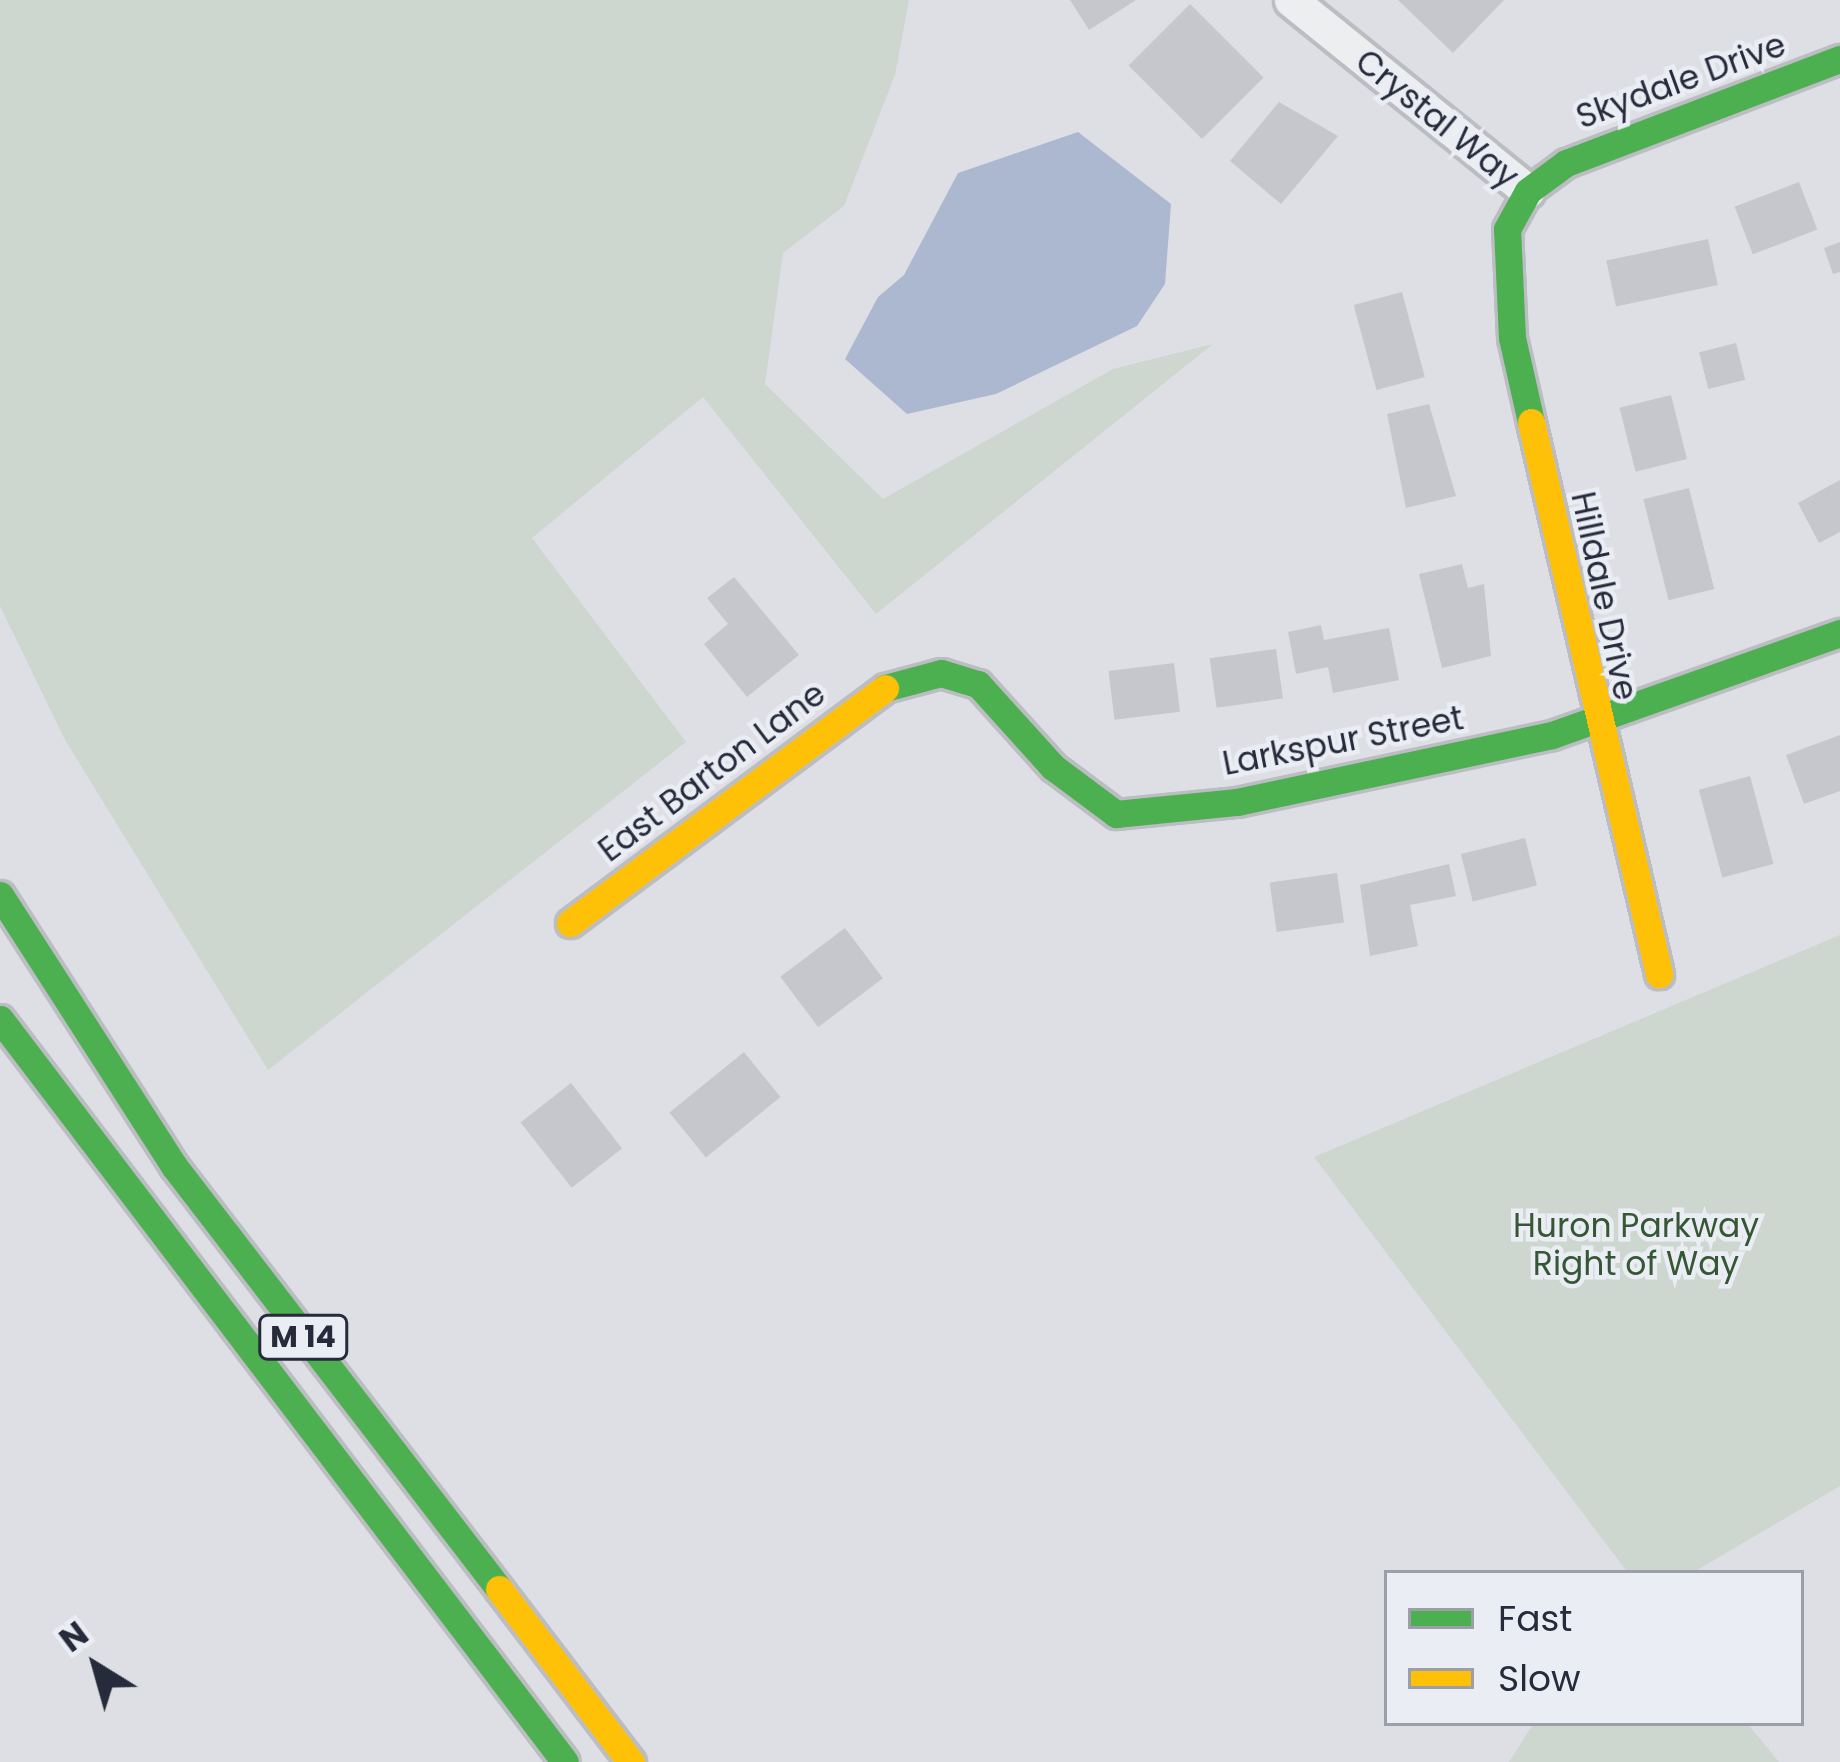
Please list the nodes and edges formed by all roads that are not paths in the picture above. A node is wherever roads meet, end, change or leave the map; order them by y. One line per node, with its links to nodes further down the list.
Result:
1 (1293, 0): 3 (street, Crystal Way)
2 (1840, 59): 3 (main road, Skydale Drive)
3 (1528, 191): 4 (main road, Skydale Drive)
4 (1507, 229): 7 (main road, Hilldale Drive)
5 (1840, 633): 7 (main road, Larkspur Street)
6 (897, 679): 7 (main road, Larkspur Street); 9 (main road, East Barton Lane)
7 (1595, 724): 10 (main road, Hilldale Drive)
8 (0, 895): 13 (main road, M 14)
9 (570, 923)
10 (1659, 974)
11 (0, 1019): 12 (main road, M 14)
12 (565, 1762)
13 (631, 1762)

